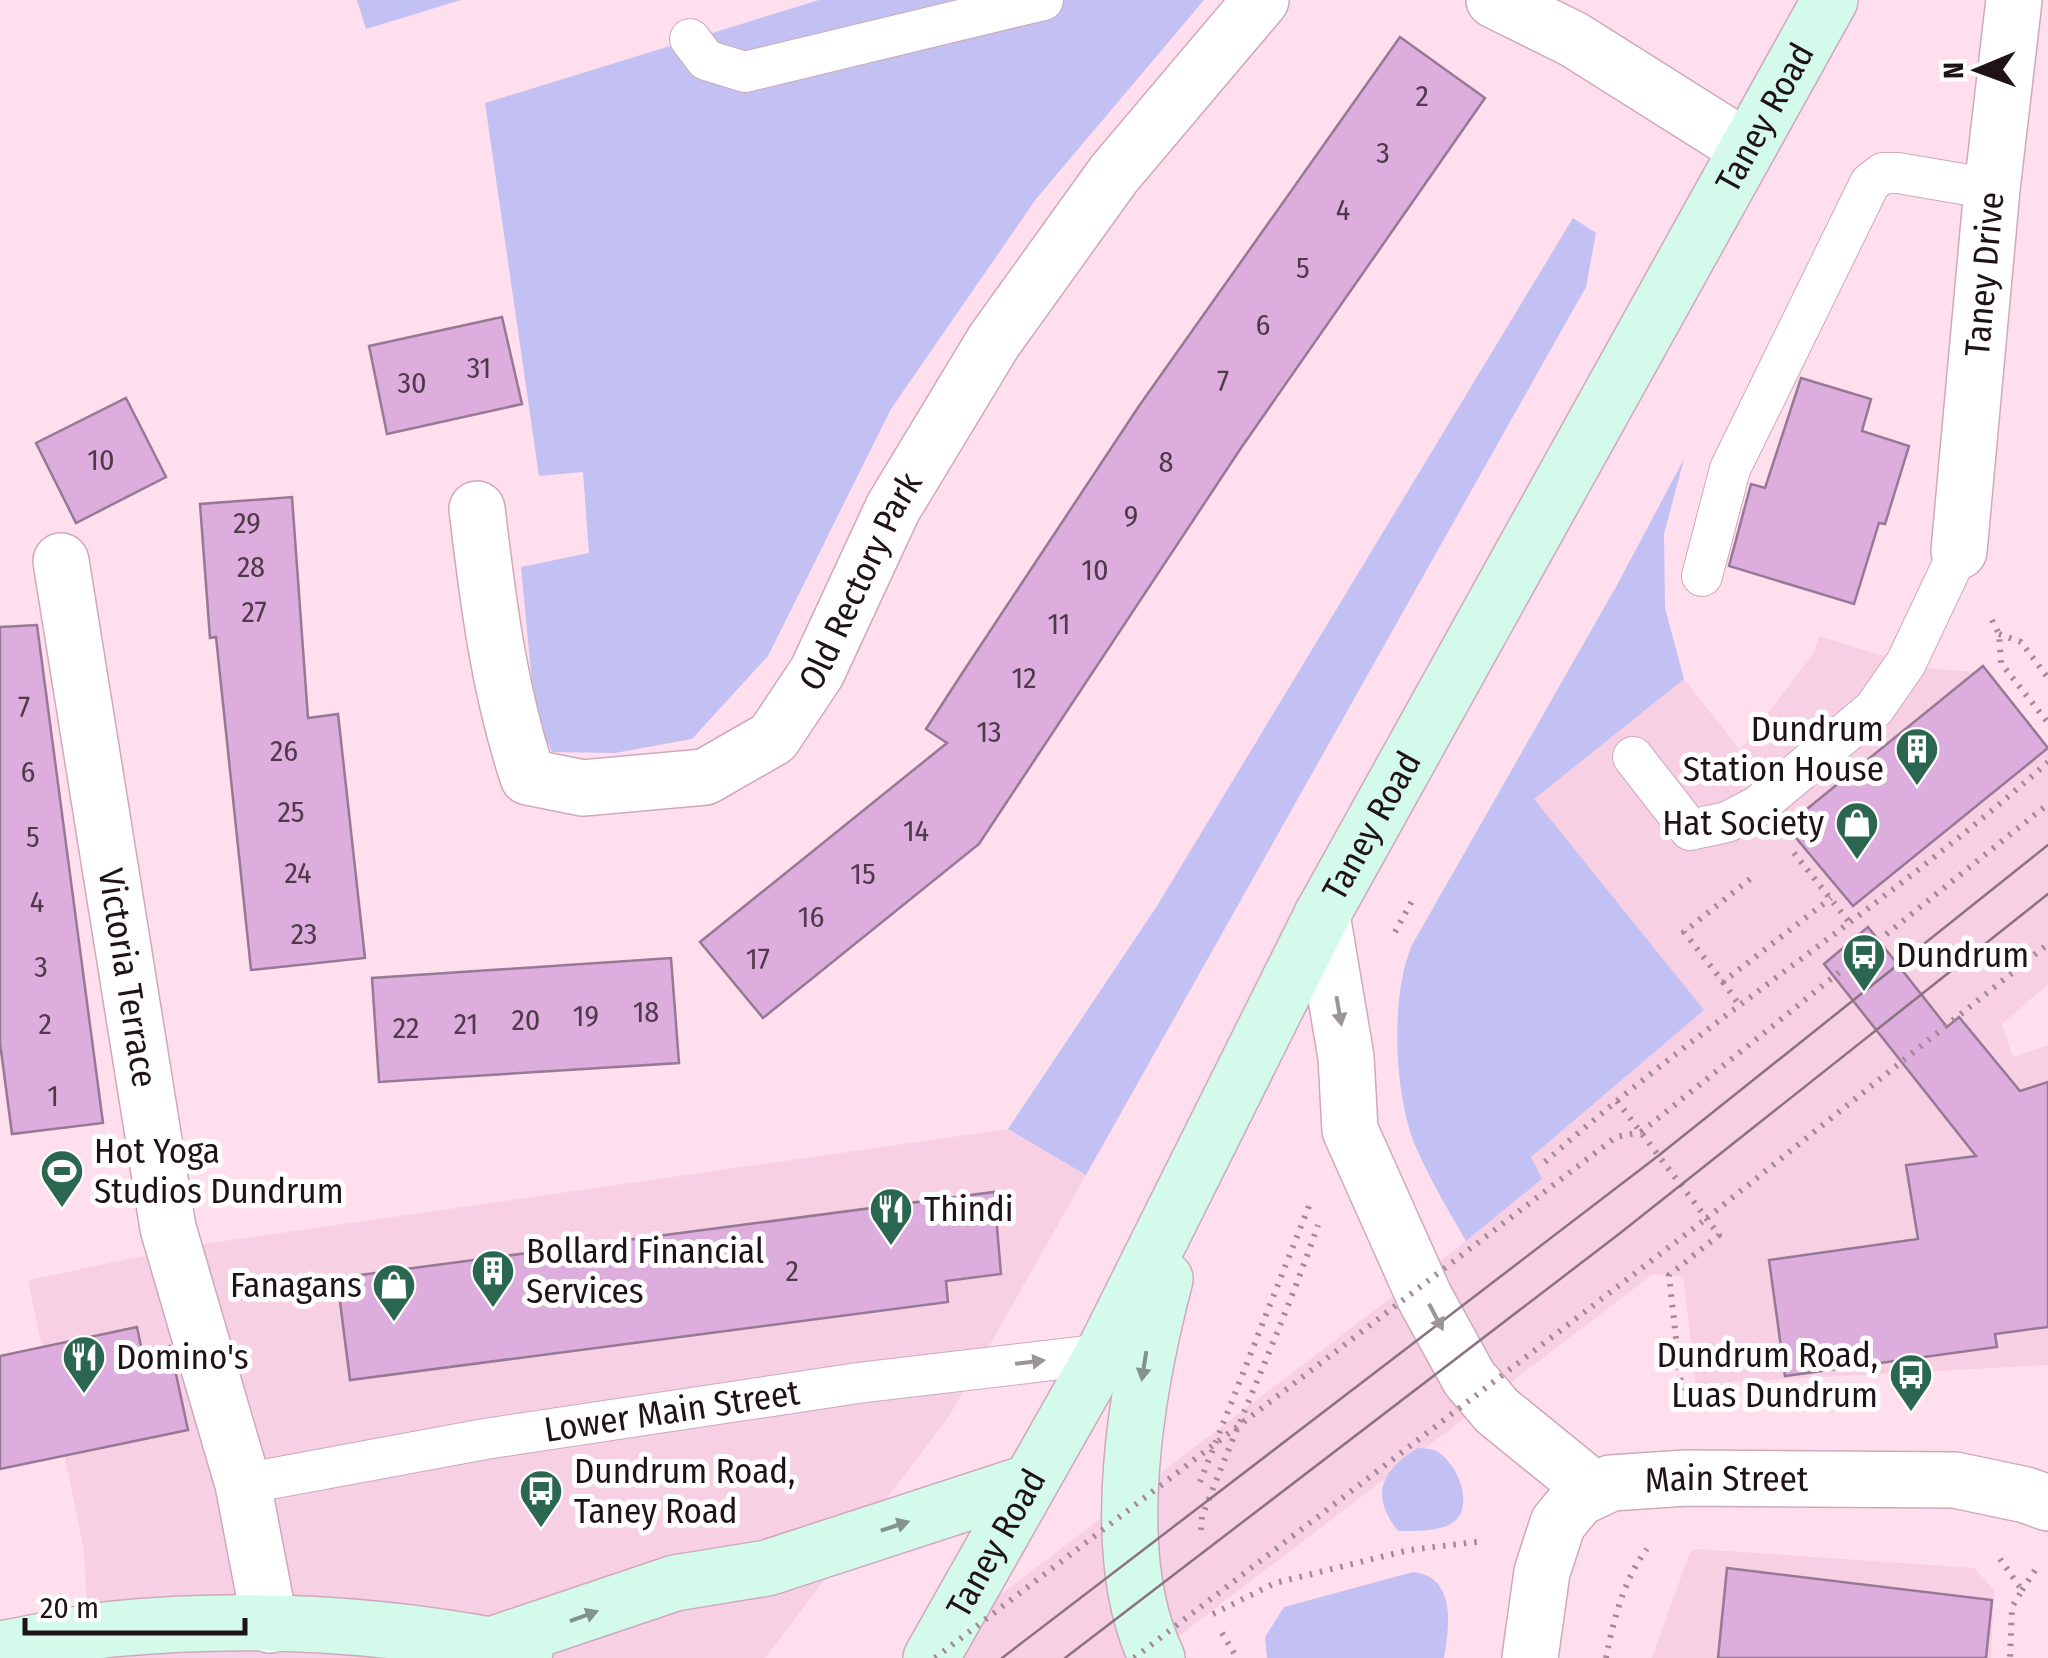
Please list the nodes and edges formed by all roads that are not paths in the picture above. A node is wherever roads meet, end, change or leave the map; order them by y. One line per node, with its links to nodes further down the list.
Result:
1 (1043, 0): 6 (lane)
2 (1257, 0): 9 (street, Old Rectory Park)
3 (1494, 0): 7 (street)
4 (1830, 0): 7 (main road, Taney Road)
5 (2014, 0): 8 (street, Taney Drive)
6 (690, 40)
7 (1746, 148): 14 (main road, Taney Road)
8 (1992, 189): 10 (street, Taney Drive); 12 (lane)
9 (477, 509)
10 (1960, 551): 13 (lane)
11 (61, 561): 18 (street, Victoria Terrace)
12 (1702, 576)
13 (1633, 757)
14 (1322, 916): 15 (main road, Taney Road); 19 (street, one-way to 19)
15 (1193, 1169): 16 (main road, Taney Road); 22 (main road, one-way to 22)
16 (1103, 1354): 17 (main road, Taney Road); 18 (lane, Lower Main Street, one-way to 16)
17 (1030, 1482): 25 (main road, one-way to 17); 27 (main road, Taney Road)
18 (243, 1484): 21 (street, Victoria Terrace)
19 (1593, 1489): 20 (street, Main Street); 28 (street, Main Street)
20 (2048, 1503)
21 (270, 1624): 23 (main road); 25 (main road)
22 (1176, 1640)
23 (170, 1642): 24 (main road)
24 (0, 1650)
25 (495, 1652): 26 (main road)
26 (553, 1658)
27 (933, 1658)
28 (1530, 1658)

